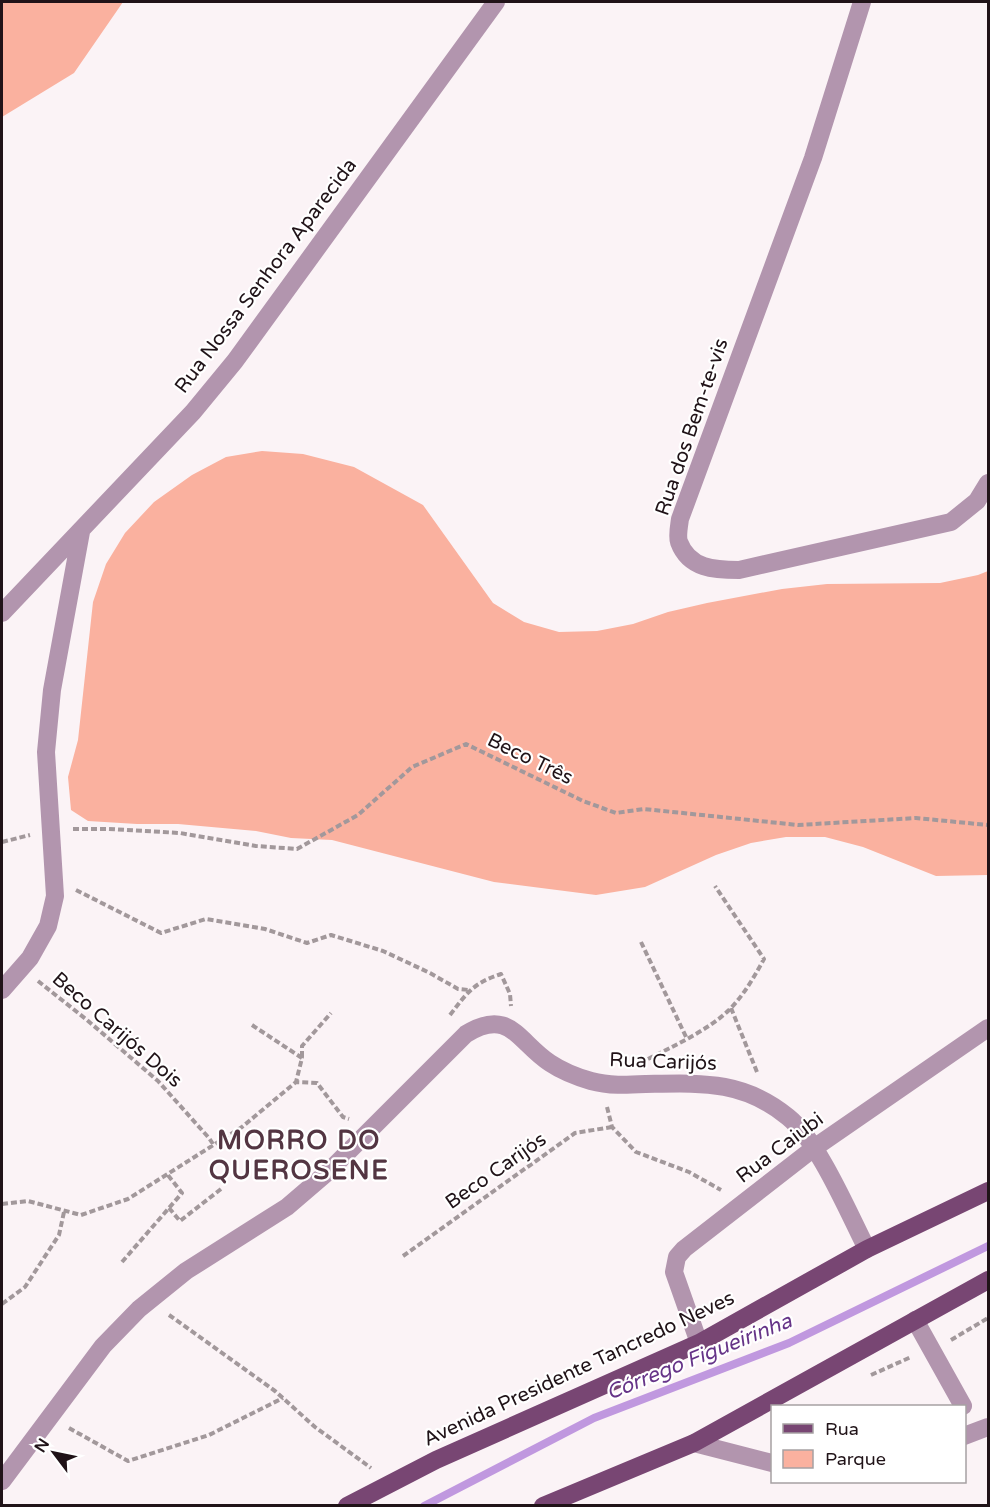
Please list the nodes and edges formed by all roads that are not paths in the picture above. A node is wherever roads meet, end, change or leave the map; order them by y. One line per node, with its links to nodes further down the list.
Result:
1 (496, 2): 4 (street, Rua Nossa Senhora Aparecida)
2 (862, 2): 3 (street, Rua dos Bem-te-vis)
3 (988, 483)
4 (81, 532): 5 (street, Rua Nossa Senhora Aparecida); 6 (street)
5 (2, 613)
6 (2, 990)
7 (988, 1028): 8 (street, Rua Caiubi)
8 (814, 1148): 10 (street, Rua Carijós); 13 (street, Rua Caiubi); 19 (street, Rua Carijós)
9 (988, 1191): 10 (main road, Avenida Presidente Tancredo Neves)
10 (867, 1249): 13 (main road, Avenida Presidente Tancredo Neves)
11 (988, 1280): 12 (main road)
12 (915, 1320): 14 (street); 17 (main road)
13 (699, 1343): 20 (main road, Avenida Presidente Tancredo Neves)
14 (962, 1405)
15 (966, 1412): 16 (street)
16 (976, 1432)
17 (694, 1443): 18 (street); 21 (main road)
18 (771, 1463)
19 (2, 1481)
20 (347, 1506)
21 (543, 1506)

